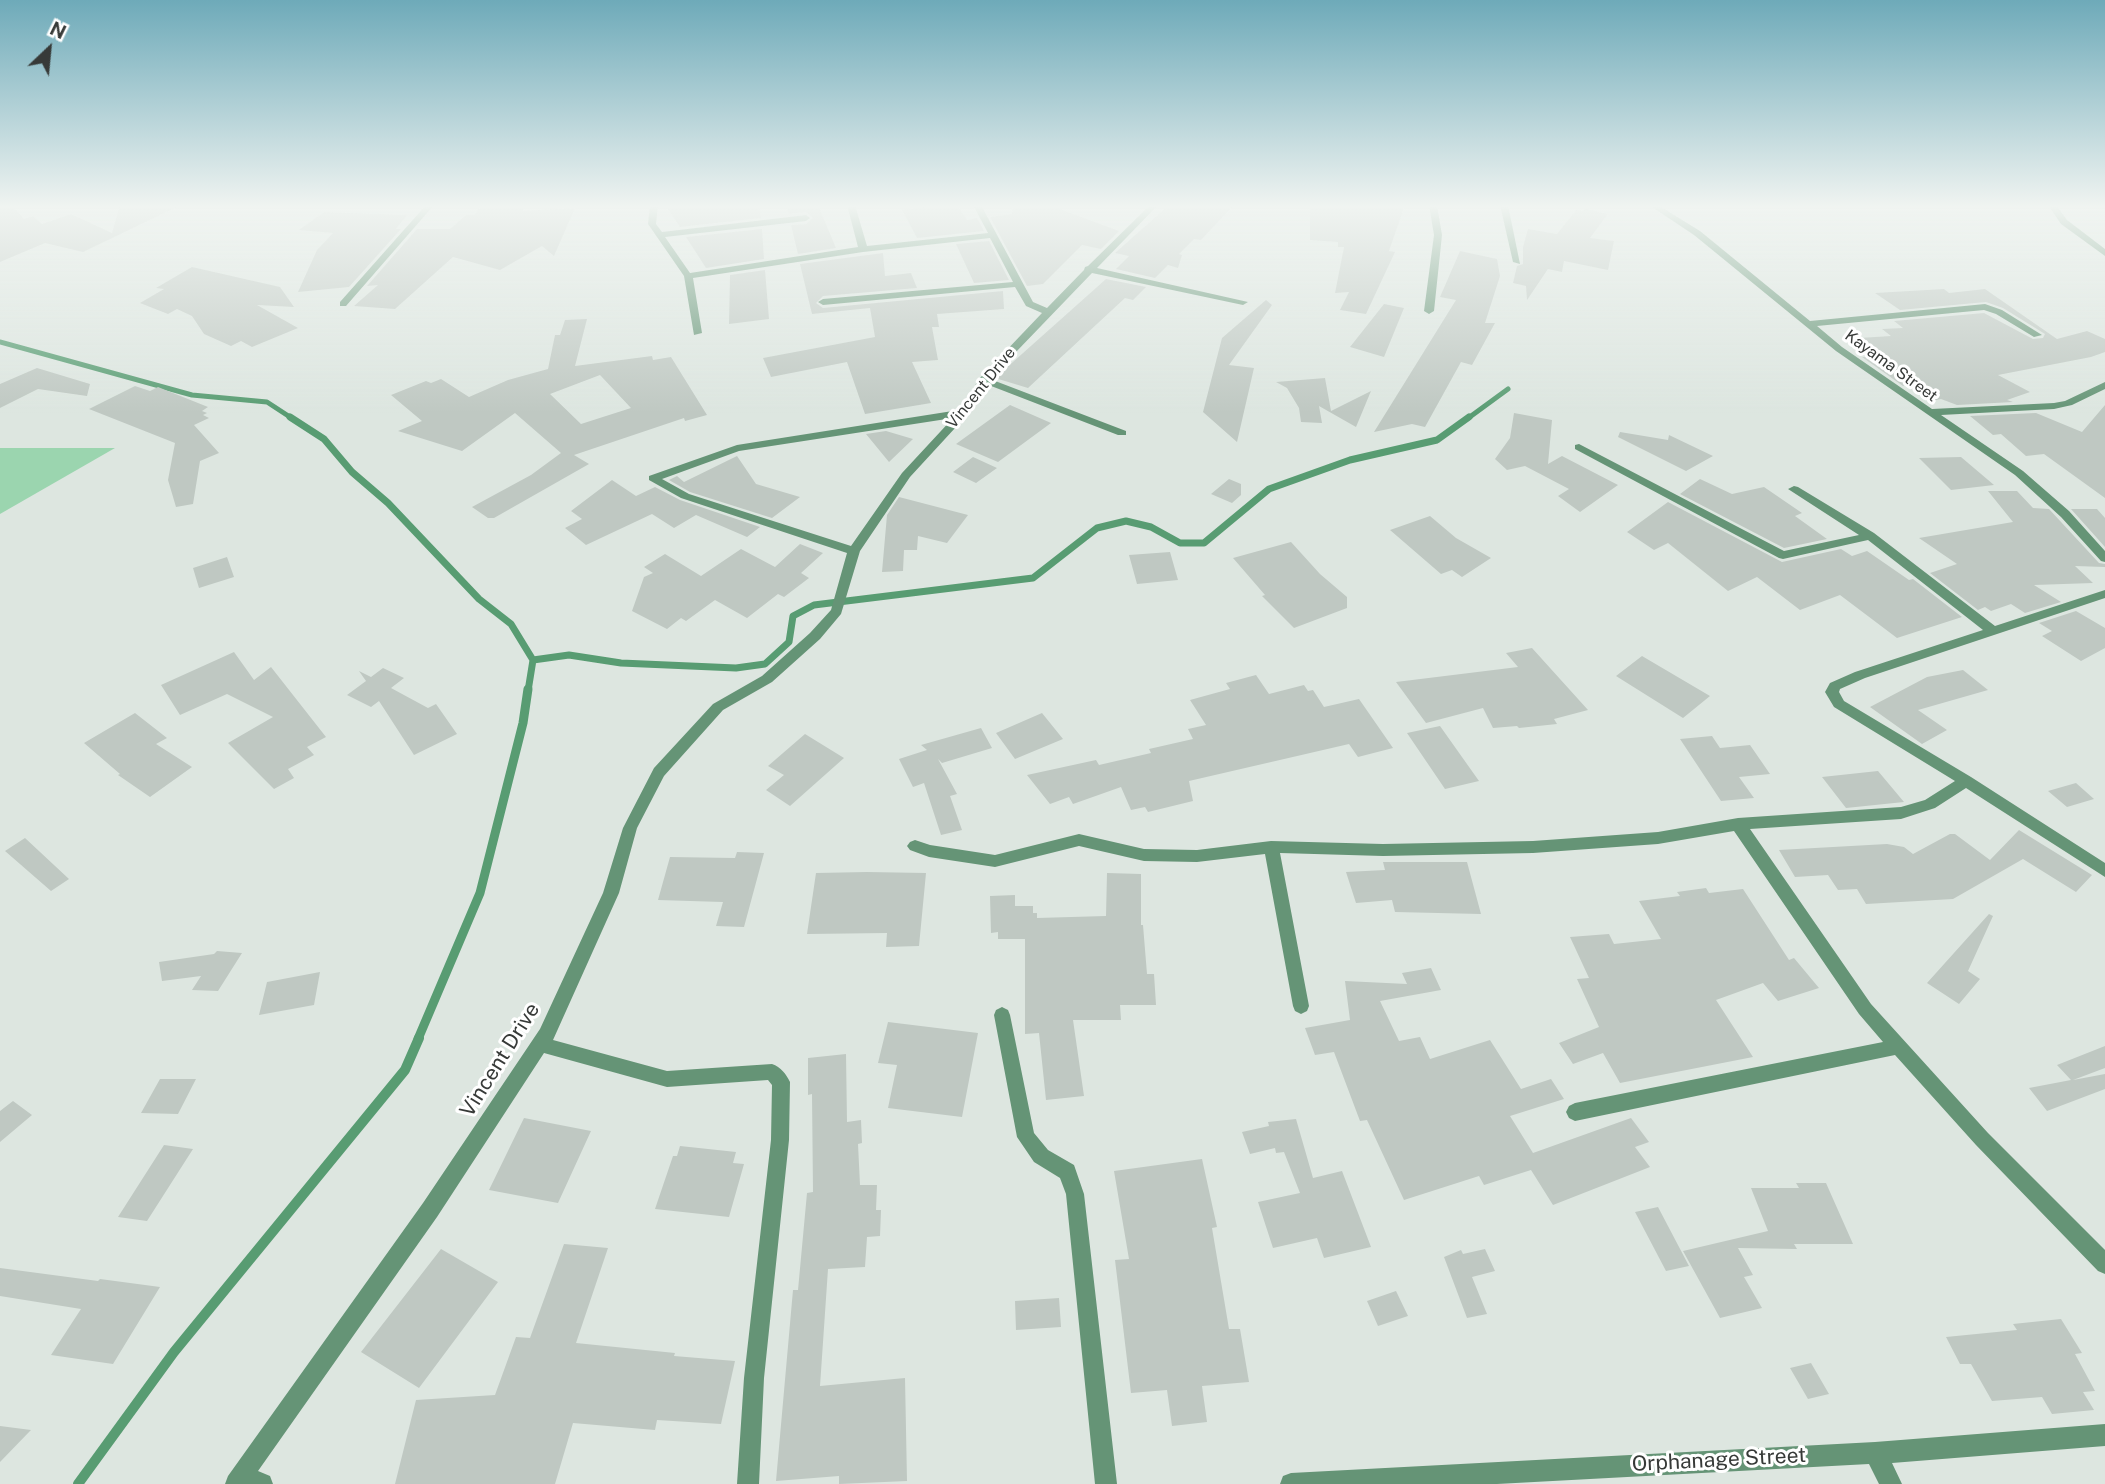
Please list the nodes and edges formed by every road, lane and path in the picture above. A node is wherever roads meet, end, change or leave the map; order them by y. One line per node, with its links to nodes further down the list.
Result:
1 (369, 274): 12 (street)
2 (699, 274): 8 (street)
3 (1012, 274): 9 (street)
4 (1083, 274): 14 (street, Vincent Drive)
5 (1113, 274): 11 (street)
6 (1433, 274): 13 (street)
7 (1747, 274): 15 (street, Kayama Street)
8 (688, 276): 16 (street)
9 (1017, 284): 10 (street); 14 (street)
10 (823, 302)
11 (1243, 302)
12 (343, 304)
13 (1429, 311)
14 (1047, 312): 18 (street, Vincent Drive)
15 (1808, 324): 17 (street); 20 (street, Kayama Street)
16 (697, 333)
17 (2038, 335)
18 (984, 380): 21 (street, Vincent Drive); 22 (street)
19 (2105, 385): 20 (street)
20 (1928, 412): 27 (street, Kayama Street)
21 (962, 413): 26 (street, Vincent Drive); 26 (street)
22 (1122, 433)
23 (1578, 447): 25 (street)
24 (1794, 489): 25 (street)
25 (1870, 536): 29 (street)
26 (854, 551): 37 (street, Vincent Drive)
27 (2105, 558)
28 (2105, 594): 29 (street)
29 (1993, 631): 30 (street)
30 (1966, 780): 31 (street); 34 (street)
31 (1738, 824): 33 (street); 38 (street)
32 (915, 846): 33 (street)
33 (1271, 847): 35 (street)
34 (2105, 871)
35 (1301, 1006)
36 (1002, 1015): 47 (street)
37 (540, 1044): 44 (street, Vincent Drive); 46 (street)
38 (1897, 1047): 39 (street); 40 (street)
39 (1575, 1112)
40 (2105, 1264)
41 (2105, 1435): 42 (street, Orphanage Street)
42 (1875, 1453): 43 (street, Orphanage Street); 49 (street)
43 (1556, 1476): 45 (street, Orphanage Street)
44 (247, 1481)
45 (1319, 1483): 48 (street, Orphanage Street)
46 (748, 1484)
47 (1106, 1484)
48 (1291, 1484)
49 (1891, 1484)

